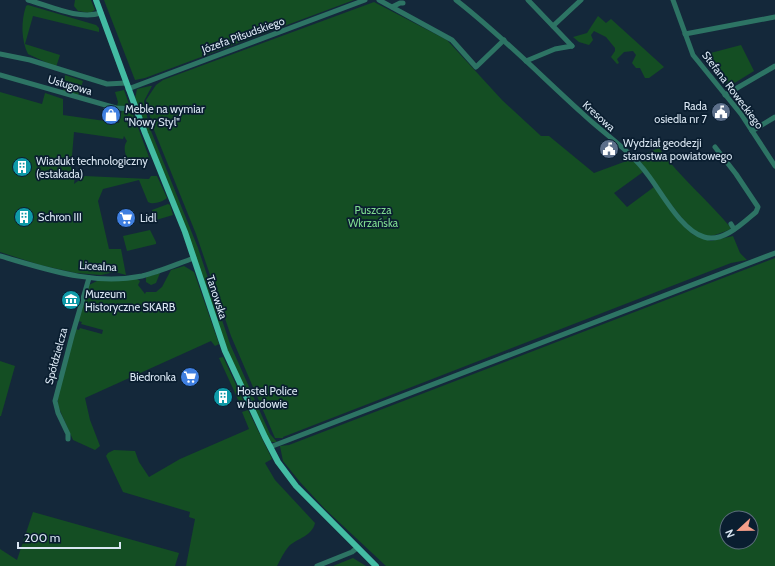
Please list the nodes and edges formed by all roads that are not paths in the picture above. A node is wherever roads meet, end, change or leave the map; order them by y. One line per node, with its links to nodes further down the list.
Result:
1 (28, 0): 12 (street)
2 (96, 0): 12 (main road, Tanowska)
3 (365, 0): 21 (street, Józefa Piłsudskiego)
4 (379, 0): 10 (street)
5 (456, 0): 16 (street, Kresowa)
6 (528, 0): 14 (street)
7 (581, 0): 14 (street)
8 (673, 0): 15 (street, Stefana Roweckiego)
9 (403, 3): 10 (street)
10 (392, 7): 16 (street)
11 (775, 12): 13 (street)
12 (101, 13): 21 (main road, Tanowska)
13 (775, 18): 15 (street)
14 (553, 26): 18 (street)
15 (684, 34): 22 (street, Stefana Roweckiego)
16 (504, 40): 18 (street, Kresowa)
17 (0, 54): 21 (street, Usługowa)
18 (526, 61): 29 (street, Kresowa)
19 (775, 66): 22 (street)
20 (0, 75): 23 (street, Usługowa)
21 (127, 86): 23 (main road, Tanowska)
22 (725, 95): 25 (street, Stefana Roweckiego)
23 (136, 109): 32 (main road, Tanowska)
24 (775, 117): 25 (street)
25 (752, 131): 27 (street, Stefana Roweckiego)
26 (715, 147): 29 (street, Kresowa)
27 (775, 166)
28 (731, 224): 29 (street)
29 (734, 229)
30 (775, 253): 35 (street)
31 (0, 256): 33 (street, Licealna)
32 (194, 258): 33 (street, Licealna); 35 (main road, Tanowska)
33 (89, 278): 34 (street, Spółdzielcza)
34 (68, 439)
35 (270, 447): 36 (main road, Tanowska)
36 (357, 548): 37 (street); 38 (main road, Tanowska)
37 (317, 566)
38 (376, 566)

